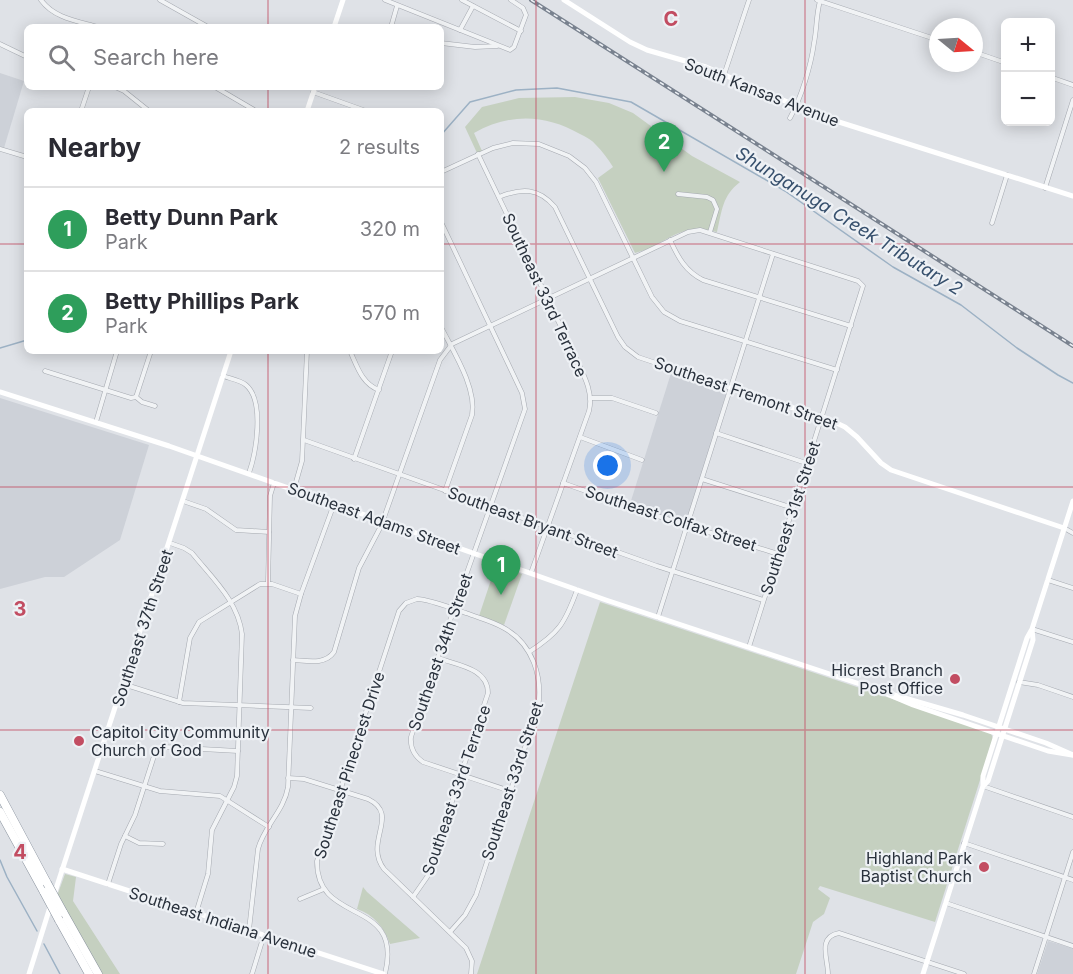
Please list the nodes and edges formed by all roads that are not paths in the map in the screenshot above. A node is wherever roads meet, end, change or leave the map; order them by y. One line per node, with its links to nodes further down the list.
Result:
1 (41, 0): 12 (street)
2 (160, 0): 13 (street)
3 (343, 0): 14 (main road)
4 (385, 0): 10 (street)
5 (462, 0): 11 (street)
6 (511, 0): 17 (street)
7 (564, 0): 25 (main road, South Kansas Avenue)
8 (749, 0): 25 (street)
9 (819, 0): 18 (street); 33 (street)
10 (397, 6): 15 (street); 16 (street)
11 (473, 6): 16 (street); 17 (street)
12 (88, 24)
13 (202, 24)
14 (335, 24)
15 (392, 24)
16 (460, 30): 21 (street)
17 (521, 31): 21 (street)
18 (929, 37)
19 (0, 44): 23 (street)
20 (444, 44): 21 (street)
21 (498, 45)
22 (983, 55): 24 (street)
23 (24, 56)
24 (1001, 62)
25 (724, 75): 33 (main road, South Kansas Avenue)
26 (1055, 79): 27 (street)
27 (1073, 85)
28 (87, 90): 34 (street)
29 (120, 90): 35 (street)
30 (220, 90): 36 (street)
31 (314, 90): 37 (main road); 38 (street)
32 (1073, 100): 45 (street)
33 (796, 107): 39 (street); 44 (main road, South Kansas Avenue)
34 (82, 108)
35 (145, 108)
36 (251, 108)
37 (308, 108)
38 (359, 108)
39 (790, 118)
40 (0, 148): 42 (street)
41 (478, 154): 43 (street); 48 (street, Southeast 33rd Terrace); 54 (street)
42 (24, 156)
43 (444, 171)
44 (1007, 175): 45 (main road, South Kansas Avenue); 49 (street)
45 (1045, 188): 47 (main road, South Kansas Avenue)
46 (678, 194): 51 (street)
47 (1073, 196)
48 (499, 197): 55 (street, Southeast Fremont Street); 57 (street, Southeast 33rd Terrace)
49 (992, 223)
50 (444, 228): 58 (street, Southeast 34th Street)
51 (710, 232): 52 (street); 53 (street)
52 (670, 240): 54 (street); 56 (street)
53 (773, 254): 56 (street); 59 (street, Southeast 31st Street)
54 (633, 258): 55 (street); 61 (street)
55 (590, 278): 57 (street); 72 (street, Southeast Fremont Street)
56 (759, 297): 59 (street); 61 (street)
57 (547, 299): 58 (street); 77 (street, Southeast 33rd Terrace)
58 (491, 326): 62 (street); 99 (street, Southeast 34th Street)
59 (851, 326): 69 (street, Southeast 31st Street)
60 (444, 333): 62 (street)
61 (745, 342): 69 (street); 72 (street)
62 (450, 346): 90 (street); 95 (street)
63 (116, 354): 74 (street)
64 (150, 354): 76 (street)
65 (228, 354): 71 (main road, Southeast 37th Street)
66 (308, 354): 84 (street)
67 (351, 354): 73 (street)
68 (391, 354): 73 (street)
69 (837, 370): 80 (street, Southeast 31st Street)
70 (45, 371): 74 (street)
71 (223, 376): 85 (main road, Southeast 37th Street); 89 (street)
72 (731, 388): 80 (main road, Southeast Fremont Street); 82 (street)
73 (379, 390): 86 (street)
74 (106, 391): 76 (street); 81 (street)
75 (0, 392): 81 (main road, Southeast Adams Street)
76 (136, 397): 78 (street)
77 (591, 398): 79 (street); 83 (street, Southeast 33rd Terrace)
78 (155, 406)
79 (656, 413)
80 (822, 417): 88 (street, Southeast 31st Street); 104 (main road, Southeast Fremont Street)
81 (96, 422): 85 (main road, Southeast Adams Street)
82 (716, 433): 88 (street); 91 (street)
83 (579, 437): 87 (street); 93 (street, Southeast 33rd Terrace)
84 (304, 440): 86 (street, Southeast Bryant Street); 94 (street)
85 (198, 456): 89 (main road, Southeast Adams Street); 96 (main road, Southeast 37th Street)
86 (354, 459): 90 (street, Southeast Bryant Street)
87 (642, 460)
88 (806, 463): 100 (street, Southeast 31st Street)
89 (249, 473): 92 (main road, Southeast Adams Street)
90 (399, 474): 95 (street, Southeast Bryant Street); 101 (street)
91 (702, 479): 100 (street); 102 (street)
92 (274, 482): 94 (main road, Southeast Adams Street); 105 (street)
93 (563, 483): 102 (street, Southeast Colfax Street); 103 (street, Southeast 33rd Terrace)
94 (294, 489): 98 (main road, Southeast Adams Street)
95 (445, 490): 99 (street, Southeast Bryant Street)
96 (183, 501): 105 (street); 107 (main road, Southeast 37th Street)
97 (1073, 501): 104 (main road)
98 (334, 503): 101 (main road, Southeast Adams Street); 116 (street)
99 (491, 506): 103 (street, Southeast Bryant Street); 108 (street, Southeast 34th Street)
100 (793, 508): 109 (street, Southeast 31st Street)
101 (383, 521): 108 (main road, Southeast Adams Street); 126 (street)
102 (687, 525): 109 (street, Southeast Colfax Street); 110 (street)
103 (548, 527): 110 (street, Southeast Bryant Street); 111 (street, Southeast 33rd Terrace)
104 (1064, 528): 106 (street); 112 (main road)
105 (269, 532): 113 (street)
106 (1073, 532)
107 (170, 543): 118 (street); 128 (main road, Southeast 37th Street)
108 (474, 553): 111 (main road, Southeast Adams Street); 119 (street, Southeast 34th Street)
109 (778, 554): 117 (street, Southeast 31st Street)
110 (673, 571): 117 (street, Southeast Bryant Street); 120 (street)
111 (531, 573): 115 (main road, Southeast Adams Street)
112 (1048, 580): 114 (street); 121 (main road)
113 (268, 583): 116 (street); 118 (street)
114 (1073, 588)
115 (577, 590): 120 (main road, Southeast Adams Street); 124 (street)
116 (301, 594): 126 (street)
117 (764, 600): 123 (street, Southeast 31st Street)
118 (231, 602): 130 (street); 131 (street)
119 (454, 609): 124 (street); 125 (street, Southeast 34th Street); 142 (street, Southeast Pinecrest Drive)
120 (658, 617): 123 (main road, Southeast Adams Street)
121 (1032, 630): 122 (street); 127 (main road)
122 (1073, 642)
123 (749, 647): 134 (main road, Southeast Adams Street)
124 (529, 652): 143 (street, Southeast 33rd Street)
125 (438, 658): 138 (street, Southeast 33rd Terrace); 138 (street, Southeast 34th Street)
126 (293, 660): 132 (street)
127 (1017, 681): 129 (street); 134 (main road)
128 (123, 684): 130 (street); 137 (main road, Southeast 37th Street)
129 (1073, 697)
130 (179, 702): 131 (street)
131 (240, 706): 132 (street); 135 (street)
132 (291, 708): 133 (street); 139 (street)
133 (311, 708)
134 (1001, 731): 136 (main road, Southeast Adams Street); 140 (main road)
135 (238, 751): 141 (street); 145 (street)
136 (1073, 755)
137 (95, 771): 141 (street); 153 (main road, Southeast 37th Street)
138 (461, 775): 143 (street); 158 (street, Southeast 33rd Terrace)
139 (288, 778): 142 (street); 148 (street)
140 (983, 786): 147 (street); 150 (main road)
141 (143, 787): 145 (street); 149 (street)
142 (339, 790): 157 (street, Southeast Pinecrest Drive); 158 (street)
143 (510, 791): 164 (street, Southeast 33rd Street)
144 (0, 795): 162 (highway, bridge)
145 (227, 799): 148 (street); 161 (street)
146 (0, 812): 162 (highway, bridge)
147 (1073, 817)
148 (269, 827): 163 (street)
149 (125, 836): 151 (street); 156 (street)
150 (964, 843): 154 (street); 160 (main road)
151 (163, 844)
152 (1073, 852): 154 (street)
153 (62, 869): 156 (main road, Southeast Indiana Avenue); 170 (main road, Southeast 37th Street)
154 (1065, 877): 155 (street); 166 (street)
155 (1073, 880)
156 (108, 885): 161 (main road, Southeast Indiana Avenue)
157 (324, 889): 159 (street); 174 (street)
158 (413, 897): 164 (street)
159 (300, 899)
160 (945, 903): 166 (street); 168 (main road)
161 (196, 913): 163 (main road, Southeast Indiana Avenue)
162 (61, 916): 171 (highway); 172 (highway)
163 (249, 930): 165 (main road, Southeast Indiana Avenue)
164 (450, 932): 175 (street)
165 (264, 935): 169 (main road, Southeast Indiana Avenue); 173 (street)
166 (1046, 936): 167 (street); 179 (street)
167 (1073, 946)
168 (927, 961): 176 (street); 177 (main road); 178 (street)
169 (363, 971): 174 (main road, Southeast Indiana Avenue)
170 (29, 974)
171 (89, 974)
172 (98, 974)
173 (252, 974)
174 (384, 974)
175 (471, 974)
176 (828, 974)
177 (923, 974)
178 (964, 974)
179 (1034, 974)

